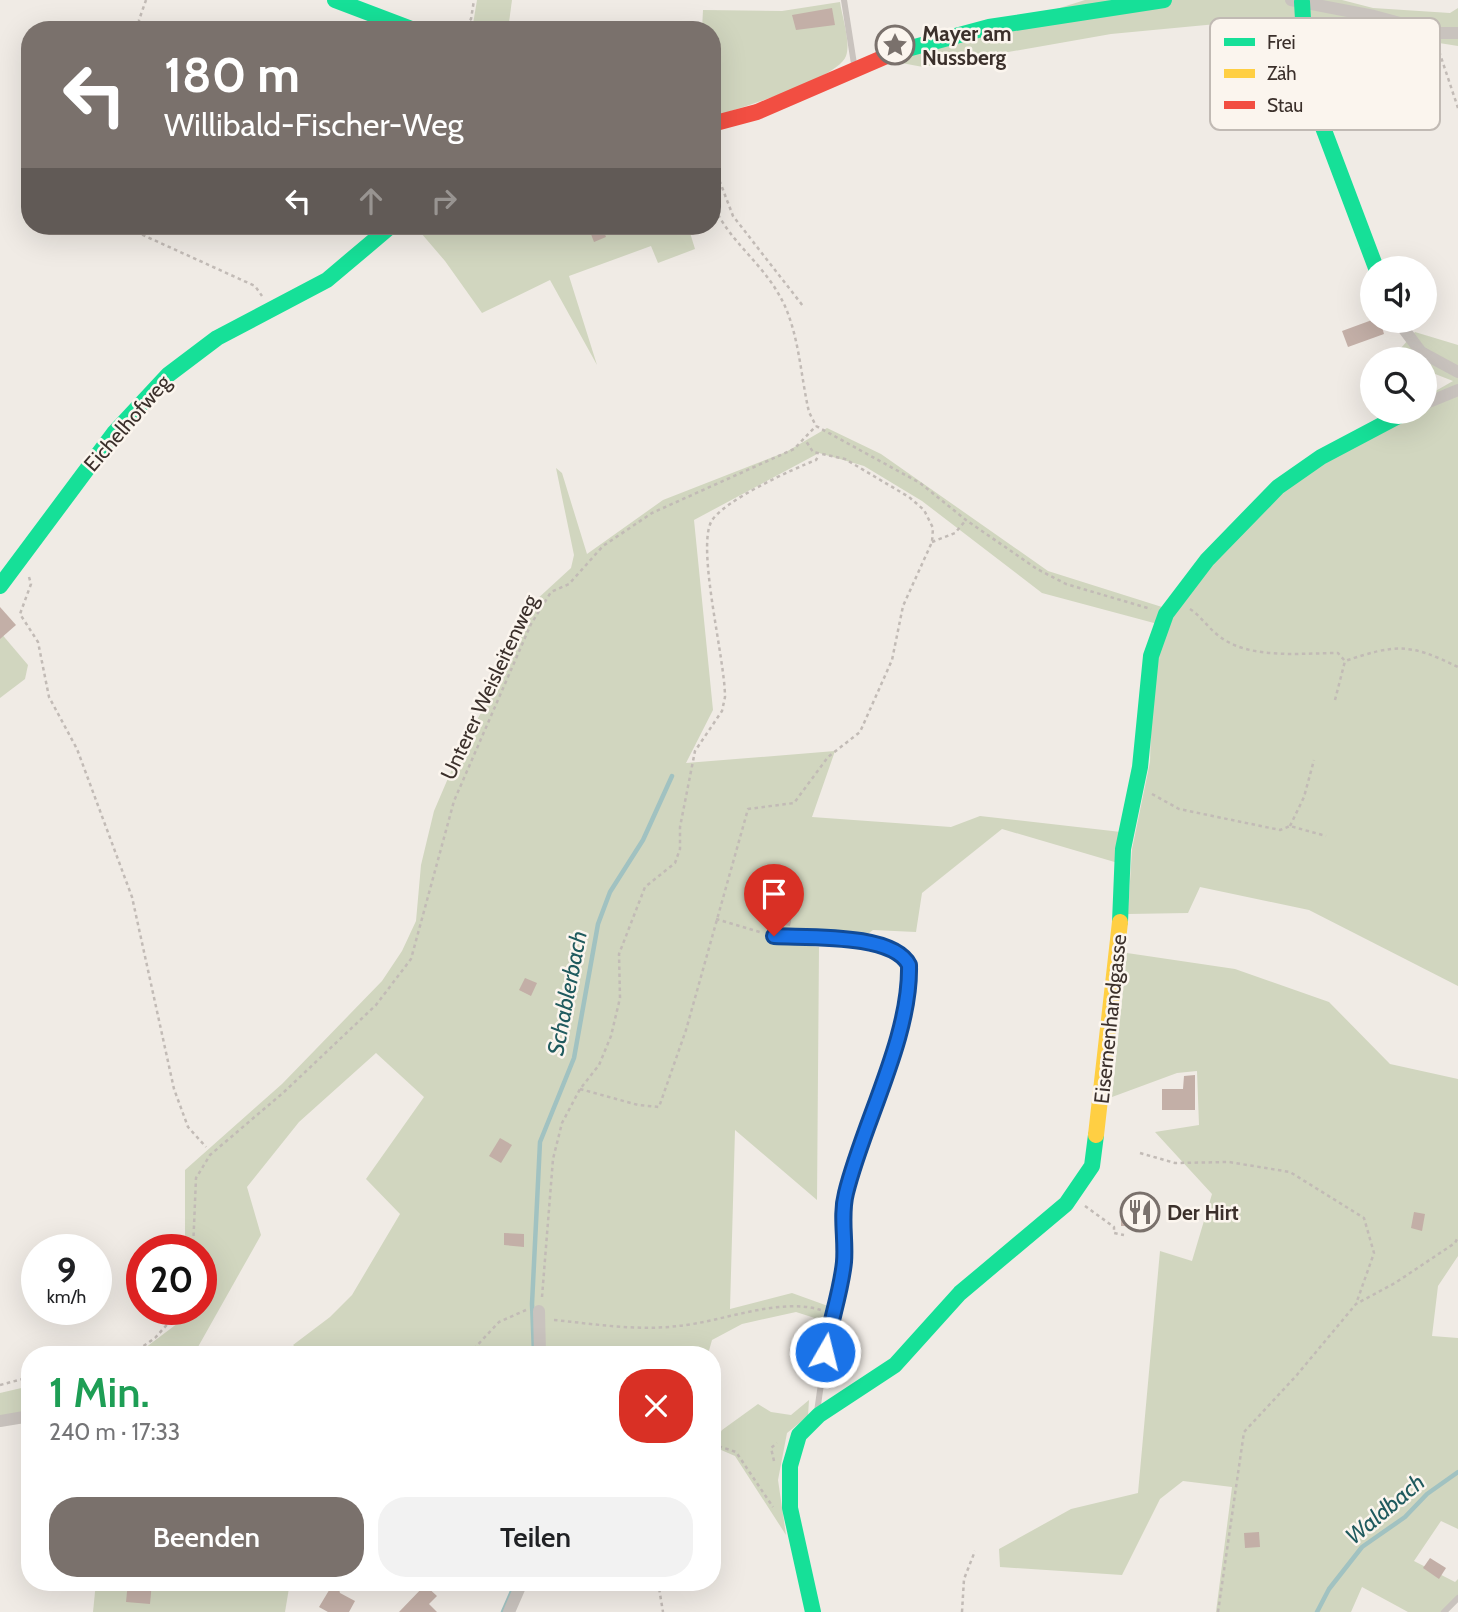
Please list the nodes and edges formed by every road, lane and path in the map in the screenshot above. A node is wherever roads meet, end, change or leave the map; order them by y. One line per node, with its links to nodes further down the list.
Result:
1 (146, 0): 8 (path)
2 (335, 0): 9 (street)
3 (474, 0): 10 (path)
4 (844, 0): 14 (lane)
5 (1164, 0): 14 (street)
6 (1296, 1): 7 (street)
7 (1381, 18)
8 (139, 21)
9 (390, 21)
10 (469, 21)
11 (1440, 33): 12 (street)
12 (1458, 33)
13 (1440, 55): 15 (path)
14 (855, 67): 16 (street)
15 (1458, 108)
16 (721, 122)
17 (1324, 130): 22 (street)
18 (721, 185): 23 (path)
19 (721, 218): 30 (path)
20 (144, 235): 24 (path)
21 (381, 235): 24 (street, Eichelhofweg)
22 (1371, 256)
23 (803, 306)
24 (272, 310): 35 (street, Eichelhofweg)
25 (1407, 333): 26 (street)
26 (1458, 372)
27 (1458, 390): 28 (street)
28 (1437, 399)
29 (1383, 424): 37 (street, Eisernenhandgasse)
30 (816, 426): 31 (path, Unterer Weisleitenweg); 33 (path)
31 (806, 440): 32 (path); 52 (path, Unterer Weisleitenweg)
32 (819, 455): 34 (path); 48 (path)
33 (966, 520): 34 (path); 38 (path)
34 (932, 542): 46 (path)
35 (18, 563): 36 (street, Eichelhofweg); 49 (path)
36 (0, 586)
37 (1176, 599): 38 (street, Eisernenhandgasse); 39 (path)
38 (1166, 614): 43 (street, Eisernenhandgasse)
39 (1345, 660): 40 (path); 41 (path)
40 (1458, 667)
41 (1335, 700)
42 (1314, 760): 44 (path)
43 (1137, 786): 44 (path); 51 (street, Eisernenhandgasse)
44 (1290, 826): 45 (path)
45 (1326, 836)
46 (716, 919): 47 (path); 48 (path)
47 (774, 936): 59 (lane)
48 (580, 1089): 55 (path)
49 (206, 1147)
50 (1140, 1153): 56 (path)
51 (1073, 1198): 53 (path); 68 (street, Eisernenhandgasse)
52 (194, 1234)
53 (1124, 1234)
54 (1458, 1237): 56 (path)
55 (542, 1293)
56 (1356, 1304): 80 (path)
57 (522, 1310): 63 (path)
58 (539, 1311): 64 (street)
59 (831, 1313): 60 (path); 68 (lane)
60 (552, 1320)
61 (167, 1325): 62 (path)
62 (142, 1346)
63 (476, 1346)
64 (540, 1346)
65 (21, 1379): 66 (path)
66 (0, 1385)
67 (21, 1418): 69 (street)
68 (816, 1418): 78 (street, Eisernenhandgasse)
69 (0, 1421)
70 (721, 1447): 71 (path)
71 (777, 1513)
72 (975, 1551): 79 (path)
73 (518, 1591): 76 (street)
74 (660, 1591): 77 (path)
75 (1458, 1598): 81 (lane)
76 (509, 1612)
77 (663, 1612)
78 (813, 1612)
79 (962, 1612)
80 (1218, 1612)
81 (1444, 1612)

